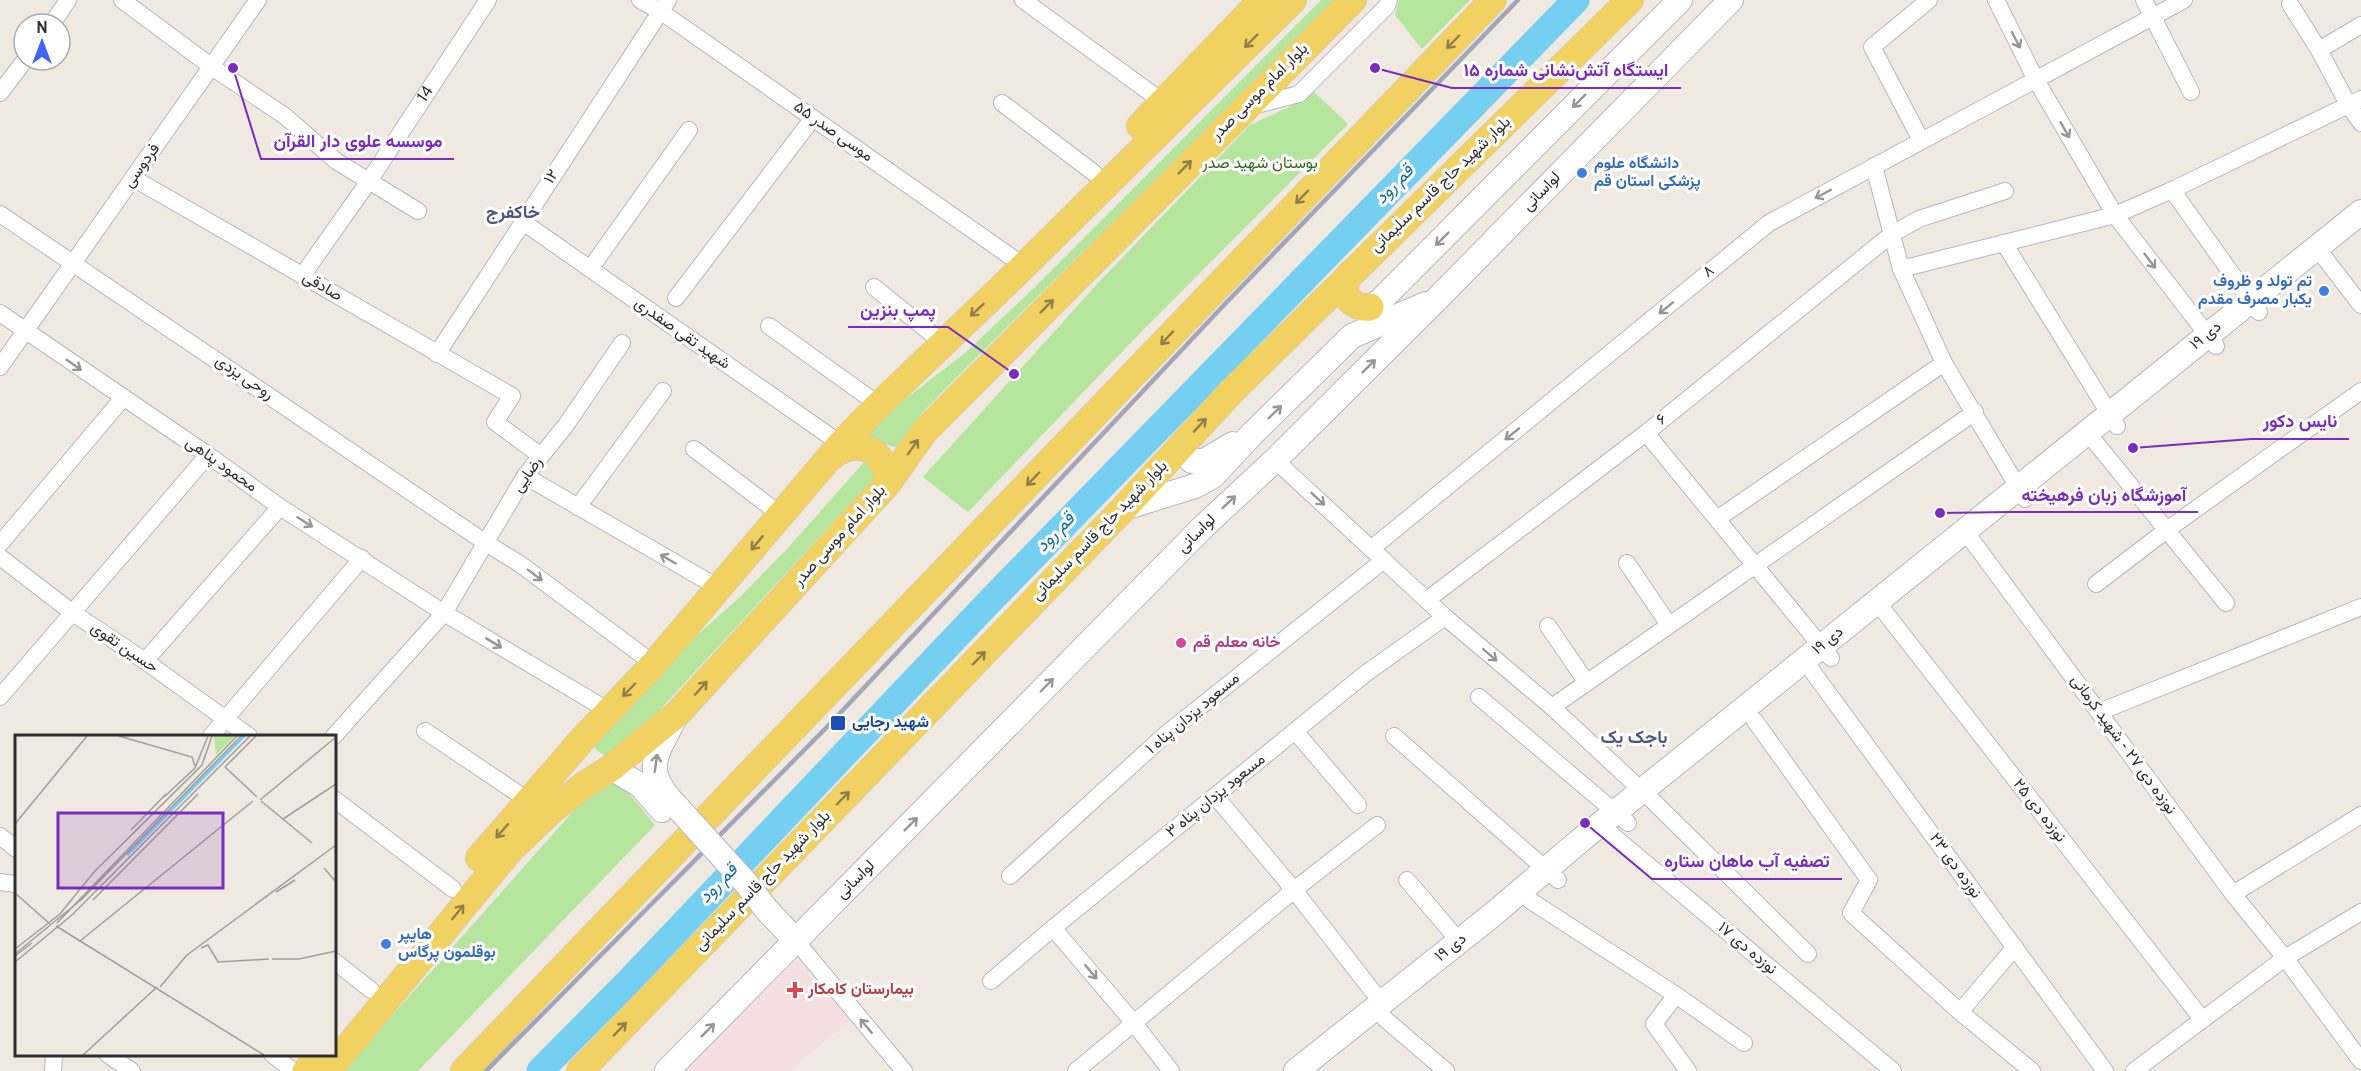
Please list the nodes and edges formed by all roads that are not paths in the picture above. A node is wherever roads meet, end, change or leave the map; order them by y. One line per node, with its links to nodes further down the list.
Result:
1 (122, 0): 24 (street)
2 (258, 0): 24 (street, فردوسی)
3 (488, 0): 41 (street, 14)
4 (640, 0): 19 (street, موسی صدر ۵۵)
5 (1023, 0): 30 (street)
6 (1262, 0): 30 (main road)
7 (1293, 0): 54 (main road, one-way to 54)
8 (1353, 0): 33 (main road, بلوار امام موسی صدر)
9 (1389, 0): 33 (street)
10 (1493, 0): 185 (main road, one-way to 185)
11 (1630, 0): 57 (main road, بلوار شهید حاج قاسم سلیمانی)
12 (1680, 0): 23 (main road)
13 (1731, 0): 26 (main road, لواسانی)
14 (1929, 0): 37 (street)
15 (1996, 0): 27 (street, one-way to 27)
16 (2144, 0): 20 (street)
17 (2184, 0): 20 (street, ۸)
18 (2290, 4): 22 (street)
19 (664, 6): 34 (street, موسی صدر ۵۵); 48 (street, ۱۲)
20 (2152, 16): 27 (street, ۸); 28 (street)
21 (2361, 25): 22 (street)
22 (2319, 51): 32 (street)
23 (1624, 55): 26 (main road); 64 (main road, one-way to 64)
24 (212, 67): 40 (street, فردوسی); 41 (street)
25 (16, 72): 29 (street)
26 (1654, 80): 61 (main road, لواسانی)
27 (2036, 80): 37 (street, ۸); 47 (street, one-way to 47)
28 (2191, 92)
29 (0, 93)
30 (1163, 102): 39 (main road)
31 (1002, 103): 39 (street)
32 (2355, 103): 35 (street); 42 (street)
33 (1244, 108): 90 (main road, بلوار امام موسی صدر, one-way to 33)
34 (813, 117): 54 (street, موسی صدر ۵۵); 60 (street)
35 (2361, 123)
36 (689, 130): 55 (street)
37 (1921, 140): 38 (street, ۸)
38 (1874, 166): 50 (street); 101 (street, ۸, one-way to 101)
39 (1094, 173): 54 (main road)
40 (133, 178): 53 (street, فردوسی); 58 (street, صادقی)
41 (369, 181): 44 (street); 58 (street, 14)
42 (2172, 190): 47 (street); 63 (street)
43 (2005, 191): 50 (street, ۶)
44 (418, 211)
45 (2361, 212): 52 (main road, ۱۹ دی)
46 (0, 214): 53 (street, روحی یزدی)
47 (2115, 215): 51 (street); 68 (street, one-way to 68)
48 (523, 222): 55 (street, شهید تقی صفدری); 71 (street, ۱۲)
49 (2361, 229): 52 (main road, ۱۹ دی)
50 (1892, 234): 56 (street); 81 (street, ۶)
51 (2004, 243): 56 (street); 79 (street)
52 (2321, 253): 62 (street); 63 (main road, ۱۹ دی)
53 (74, 262): 67 (street, فردوسی); 100 (street, روحی یزدی)
54 (1024, 266): 70 (main road, one-way to 70)
55 (590, 269): 85 (street, شهید تقی صفدری)
56 (1901, 269): 72 (street)
57 (1351, 273): 64 (main road); 83 (main road, بلوار شهید حاج قاسم سلیمانی, one-way to 57)
58 (302, 276): 71 (street, صادقی)
59 (874, 287): 70 (street)
60 (676, 298)
61 (1437, 299): 80 (main road, one-way to 61); 88 (main road, لواسانی, one-way to 61)
62 (2361, 305)
63 (2255, 306): 68 (main road, ۱۹ دی)
64 (1370, 307)
65 (0, 314): 67 (street, محمود پناهی)
66 (769, 326): 77 (street)
67 (26, 332): 73 (street, فردوسی); 76 (street, محمود پناهی, one-way to 76)
68 (2211, 341): 79 (main road, ۱۹ دی)
69 (621, 343): 87 (street, رضایی)
70 (942, 343): 77 (main road)
71 (437, 354): 87 (street, صادقی)
72 (1944, 363): 78 (street); 96 (street)
73 (0, 368)
74 (663, 391): 93 (street)
75 (2361, 391): 97 (street)
76 (123, 398): 86 (street, محمود پناهی); 99 (street)
77 (879, 405): 85 (main road)
78 (1975, 412): 91 (street); 105 (street)
79 (2113, 421): 82 (main road, ۱۹ دی)
80 (1253, 433): 83 (main road); 94 (main road)
81 (1646, 433): 96 (street, نوزده دی ۲۳); 108 (street, ۶)
82 (2092, 438): 91 (main road, ۱۹ دی); 97 (street)
83 (1179, 448): 94 (main road, بلوار شهید حاج قاسم سلیمانی)
84 (694, 449): 95 (street)
85 (836, 451): 90 (main road); 95 (main road)
86 (208, 455): 92 (street, محمود پناهی); 112 (street)
87 (542, 456): 89 (street, رضایی)
88 (1275, 460): 101 (street, one-way to 101); 158 (main road, لواسانی, one-way to 88)
89 (525, 476): 93 (street); 100 (street, رضایی)
90 (888, 483): 126 (main road, بلوار امام موسی صدر, one-way to 90)
91 (2021, 493): 98 (main road, ۱۹ دی)
92 (280, 507): 103 (street, محمود پناهی, one-way to 103); 118 (street)
93 (578, 507): 107 (street, one-way to 93)
94 (1124, 507): 186 (main road, بلوار شهید حاج قاسم سلیمانی, one-way to 94)
95 (781, 515): 107 (main road, one-way to 107)
96 (1717, 519): 105 (street, نوزده دی ۲۳)
97 (2168, 530): 106 (street); 109 (street)
98 (1969, 537): 111 (main road, ۱۹ دی); 125 (street, نوزده دی ۲۷ - شهید کرمانی)
99 (0, 543)
100 (486, 543): 113 (street, رضایی); 119 (street, روحی یزدی, one-way to 119)
101 (1378, 555): 108 (street); 149 (street, ۱ مسعود یزدان پناه)
102 (0, 556): 112 (street, حسین تقوی)
103 (362, 558): 113 (street, محمود پناهی); 127 (street)
104 (1627, 563): 115 (street)
105 (1754, 564): 115 (street); 117 (street, نوزده دی ۲۳)
106 (2096, 584)
107 (719, 588): 119 (main road)
108 (1427, 600): 114 (street)
109 (2226, 603)
110 (2361, 607): 125 (street)
111 (1881, 608): 117 (main road, ۱۹ دی); 170 (street, نوزده دی ۲۵)
112 (73, 613): 118 (street, حسین تقوی); 121 (street)
113 (444, 613): 124 (street, محمود پناهی, one-way to 124); 133 (street, رضایی)
114 (1445, 617): 123 (street, one-way to 123); 130 (street, ۳ مسعود یزدان پناه)
115 (1669, 625): 120 (street)
116 (1548, 626): 120 (street)
117 (1818, 659): 128 (main road, ۱۹ دی); 138 (main road, ۱۹ دی); 161 (street, نوزده دی ۲۳)
118 (145, 662): 127 (street, حسین تقوی)
119 (654, 664): 124 (main road, one-way to 124)
120 (1587, 683): 123 (street)
121 (0, 697)
122 (1479, 697): 144 (street, نوزده دی ۱۷)
123 (1552, 707): 138 (street)
124 (609, 711): 135 (main road)
125 (2099, 712): 155 (street, نوزده دی ۲۷ - شهید کرمانی)
126 (678, 713): 136 (main road, بلوار امام موسی صدر); 142 (main road, one-way to 126)
127 (225, 719): 131 (street); 132 (street, حسین تقوی)
128 (1755, 721): 138 (main road, ۱۹ دی); 169 (street)
129 (425, 731): 140 (street)
130 (1295, 731): 137 (street, ۳ مسعود یزدان پناه); 141 (street)
131 (212, 735)
132 (248, 735)
133 (335, 735)
134 (1394, 736): 148 (street)
135 (582, 740): 136 (main road); 140 (main road)
136 (608, 770): 142 (main road); 184 (main road, بلوار امام موسی صدر, one-way to 136)
137 (1216, 797): 154 (street); 159 (street, ۳ مسعود یزدان پناه)
138 (1648, 797): 144 (main road, ۱۹ دی); 162 (street)
139 (336, 801): 153 (street)
140 (529, 801): 153 (main road, one-way to 153)
141 (1358, 805)
142 (674, 814): 158 (main road, bridge)
143 (2361, 815): 155 (street)
144 (1614, 824): 148 (main road, ۱۹ دی); 194 (street, نوزده دی ۱۷)
145 (1377, 825): 154 (street)
146 (0, 836): 147 (street)
147 (15, 848)
148 (1552, 874): 156 (main road, ۱۹ دی)
149 (1010, 876)
150 (1407, 880): 160 (street)
151 (0, 882): 152 (street)
152 (15, 884)
153 (453, 889): 166 (main road)
154 (1294, 890): 168 (street); 171 (street)
155 (2233, 894): 163 (street, نوزده دی ۲۷ - شهید کرمانی)
156 (1526, 895): 160 (main road, ۱۹ دی); 167 (street); 168 (main road, ۱۹ دی)
157 (2361, 912): 163 (street)
158 (780, 924): 179 (street, one-way to 158); 187 (main road, لواسانی, one-way to 158)
159 (1053, 928): 165 (street, ۳ مسعود یزدان پناه); 171 (street, one-way to 171)
160 (1459, 941): 168 (main road, ۱۹ دی)
161 (2014, 948): 169 (street); 196 (street, نوزده دی ۲۳)
162 (1808, 954)
163 (2284, 958): 170 (street); 178 (street, نوزده دی ۲۷ - شهید کرمانی)
164 (336, 963): 166 (street)
165 (991, 981)
166 (371, 990): 172 (main road)
167 (1676, 995): 173 (street); 193 (street)
168 (1381, 1009): 190 (main road, ۱۹ دی); 191 (main road, ۱۹ دی); 192 (street)
169 (1960, 1012): 195 (street)
170 (2202, 1019): 197 (street)
171 (1133, 1022): 188 (street); 189 (street)
172 (336, 1034)
173 (1744, 1043)
174 (54, 1056): 180 (street)
175 (110, 1056): 181 (street)
176 (274, 1056): 182 (street)
177 (317, 1056): 183 (main road)
178 (2361, 1061)
179 (898, 1069)
180 (53, 1071)
181 (132, 1071)
182 (293, 1071)
183 (306, 1071)
184 (328, 1071)
185 (464, 1071)
186 (580, 1071)
187 (666, 1071)
188 (1076, 1071)
189 (1171, 1071)
190 (1296, 1071)
191 (1321, 1071)
192 (1446, 1071)
193 (1688, 1071)
194 (1893, 1071)
195 (2032, 1071)
196 (2105, 1071)
197 (2134, 1071)

